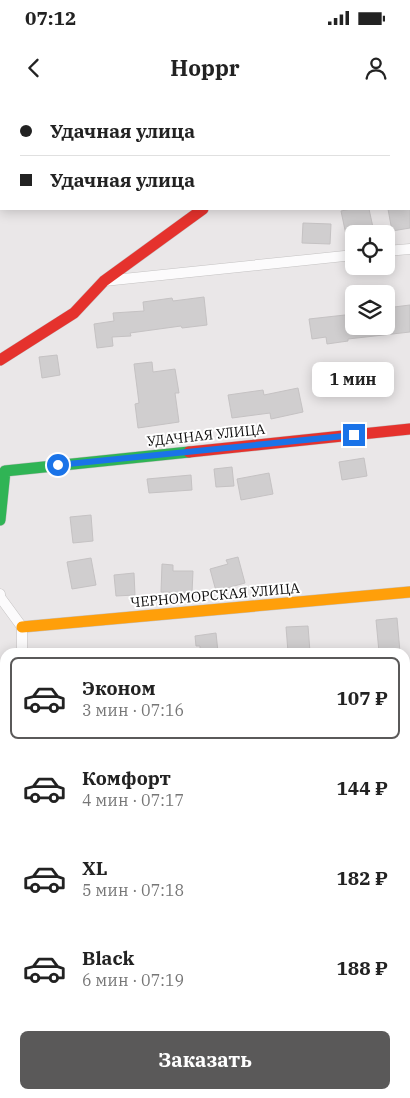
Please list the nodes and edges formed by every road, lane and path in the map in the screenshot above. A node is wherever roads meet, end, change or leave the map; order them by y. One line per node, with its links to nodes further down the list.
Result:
1 (202, 210): 5 (street)
2 (410, 249): 3 (street)
3 (395, 250)
4 (345, 256): 5 (street)
5 (104, 281): 6 (street)
6 (0, 360)
7 (410, 429): 8 (street, УДАЧНАЯ УЛИЦА)
8 (0, 520)
9 (410, 592): 11 (street, ЧЕРНОМОРСКАЯ УЛИЦА)
10 (0, 594): 11 (street)
11 (22, 627): 12 (street)
12 (22, 648)

